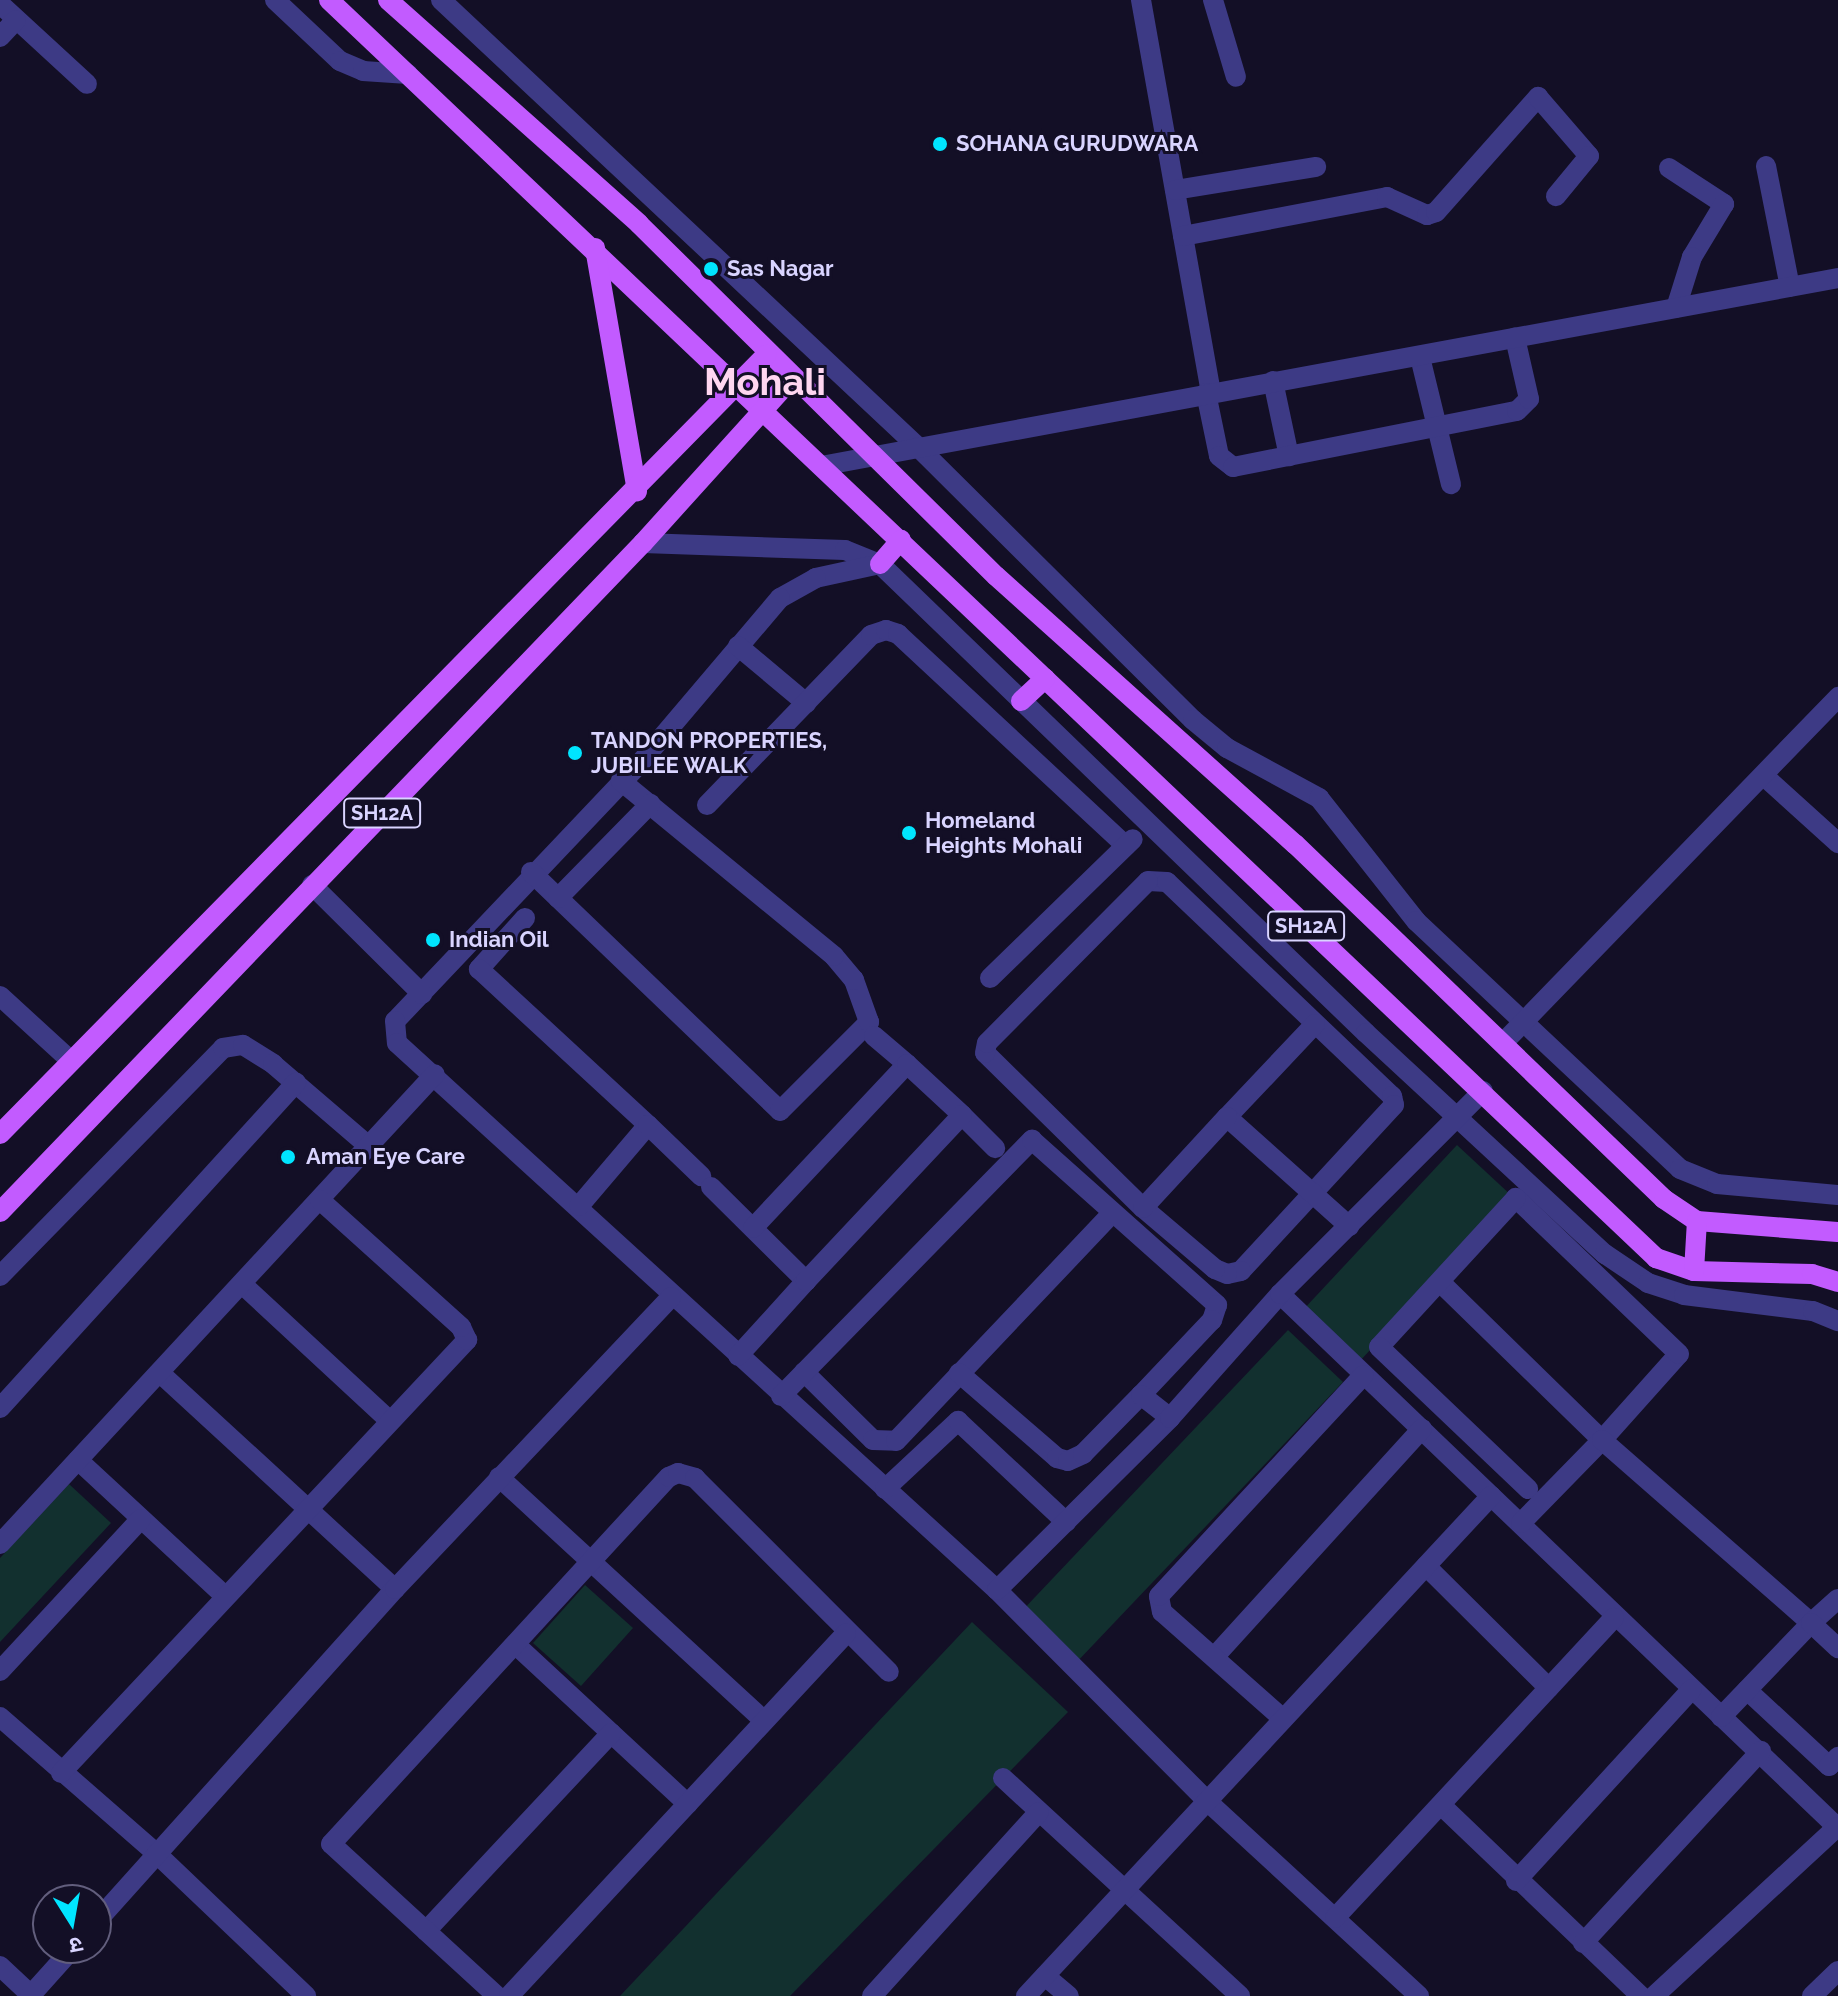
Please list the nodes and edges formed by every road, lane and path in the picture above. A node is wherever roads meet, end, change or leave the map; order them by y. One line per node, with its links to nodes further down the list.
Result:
1 (275, 0): 10 (street)
2 (329, 0): 10 (main road)
3 (388, 0): 24 (main road)
4 (441, 0): 32 (street)
5 (1141, 0): 16 (street)
6 (1213, 0): 11 (street)
7 (0, 4): 8 (street)
8 (16, 20): 9 (street); 12 (street)
9 (0, 37)
10 (408, 74): 19 (main road)
11 (1236, 77)
12 (87, 84)
13 (1766, 166): 21 (street)
14 (1316, 167): 16 (street)
15 (1669, 168): 22 (street)
16 (1175, 190): 18 (street)
17 (1556, 196): 18 (street)
18 (1183, 236): 29 (street)
19 (595, 248): 28 (main road); 37 (main road)
20 (1838, 278): 21 (street)
21 (1790, 287): 22 (street)
22 (1676, 308): 23 (street)
23 (1515, 338): 25 (street); 31 (street)
24 (766, 355): 26 (main road, SH12A); 28 (main road, SH12A)
25 (1420, 357): 27 (street); 31 (street)
26 (792, 378): 30 (main road, SH12A); 33 (main road, SH12A)
27 (1273, 381): 29 (street); 34 (street)
28 (736, 390): 30 (main road, SH12A); 37 (main road, SH12A)
29 (1208, 392): 32 (street); 34 (street)
30 (762, 412): 35 (main road, SH12A); 39 (main road, SH12A)
31 (1436, 426): 34 (street); 36 (street)
32 (918, 447): 33 (street); 62 (street)
33 (871, 456): 35 (street); 65 (main road, SH12A)
34 (1289, 456)
35 (821, 466): 38 (main road, SH12A)
36 (1451, 484)
37 (637, 491): 66 (main road, SH12A)
38 (901, 540): 40 (main road); 42 (main road, SH12A)
39 (643, 543): 40 (street); 56 (main road, SH12A)
40 (880, 564): 41 (street); 44 (street)
41 (738, 646): 45 (street); 47 (street)
42 (1045, 679): 44 (main road); 70 (main road, SH12A)
43 (1838, 697): 46 (street)
44 (1021, 701): 50 (street)
45 (806, 703): 49 (street); 52 (street)
46 (1764, 776): 53 (street); 62 (street)
47 (621, 781): 48 (street); 55 (street)
48 (646, 800): 57 (street); 57 (street)
49 (707, 805)
50 (1129, 805): 51 (street); 52 (street)
51 (1149, 824): 54 (street); 73 (street)
52 (1107, 828): 54 (street)
53 (1838, 843)
54 (1126, 846): 59 (street)
55 (531, 872): 57 (street); 60 (street)
56 (312, 885): 60 (street); 83 (main road, SH12A)
57 (553, 893)
58 (525, 918): 74 (street)
59 (990, 978)
60 (422, 994): 68 (street)
61 (0, 996): 66 (street)
62 (1524, 1021): 65 (street); 79 (street)
63 (1315, 1024): 72 (street); 78 (street); 82 (street)
64 (874, 1036): 67 (street)
65 (1503, 1043): 85 (main road, SH12A)
66 (70, 1060): 75 (main road, SH12A)
67 (907, 1064): 71 (street); 87 (street)
68 (435, 1074): 76 (street); 81 (street)
69 (296, 1083): 76 (street); 90 (street); 105 (street)
70 (1483, 1091): 73 (street); 89 (main road, SH12A)
71 (962, 1115): 77 (street); 91 (street)
72 (1227, 1117): 78 (street); 82 (street)
73 (1460, 1118): 86 (street); 97 (street)
74 (648, 1125): 81 (street); 87 (street)
75 (0, 1134)
76 (370, 1147): 80 (street)
77 (995, 1148)
78 (1313, 1192): 82 (street); 86 (street)
79 (1838, 1195)
80 (320, 1200): 94 (street); 107 (street)
81 (579, 1206): 96 (street)
82 (1143, 1208)
83 (0, 1212)
84 (1112, 1213): 99 (street); 101 (street); 103 (street)
85 (1697, 1221): 88 (main road, SH12A); 89 (main road)
86 (1349, 1226): 95 (street)
87 (753, 1228): 91 (street)
88 (1838, 1232)
89 (1694, 1271): 92 (main road, SH12A)
90 (0, 1276)
91 (806, 1281): 98 (street)
92 (1838, 1282)
93 (1441, 1283): 109 (street); 109 (street); 113 (street)
94 (242, 1284): 100 (street); 107 (street)
95 (1280, 1294): 102 (street); 106 (street)
96 (671, 1297): 98 (street); 111 (street)
97 (1838, 1321)
98 (738, 1356): 104 (street)
99 (804, 1372): 101 (street); 104 (street)
100 (160, 1373): 110 (street); 115 (street)
101 (959, 1373): 103 (street)
102 (1364, 1375): 108 (street); 131 (street)
103 (1141, 1395): 106 (street)
104 (781, 1396): 112 (street)
105 (0, 1408)
106 (1170, 1418): 117 (street)
107 (389, 1420): 115 (street)
108 (1422, 1429): 114 (street); 131 (street)
109 (1602, 1440): 118 (street); 127 (street)
110 (78, 1460): 116 (street); 119 (street)
111 (499, 1477): 120 (street); 122 (street)
112 (885, 1489): 117 (street); 123 (street)
113 (1528, 1489)
114 (1491, 1496): 118 (street); 121 (street)
115 (307, 1508): 122 (street); 124 (street)
116 (141, 1519): 124 (street); 132 (street)
117 (1066, 1522): 123 (street)
118 (1521, 1523): 126 (street)
119 (0, 1544)
120 (592, 1563): 128 (street); 129 (street); 140 (street)
121 (1426, 1566): 134 (street); 139 (street)
122 (395, 1589): 151 (street)
123 (997, 1590): 146 (street)
124 (225, 1596): 144 (street)
125 (1838, 1599): 127 (street)
126 (1614, 1618): 134 (street); 135 (street)
127 (1811, 1623): 130 (street); 136 (street)
128 (846, 1633): 133 (street); 140 (street)
129 (516, 1645): 141 (street); 156 (street)
130 (1838, 1648)
131 (1216, 1655): 139 (street)
132 (0, 1671)
133 (889, 1672)
134 (1549, 1688): 148 (street)
135 (1692, 1689): 138 (street); 152 (street)
136 (1747, 1690): 138 (street); 143 (street)
137 (0, 1717): 144 (street)
138 (1721, 1717): 142 (street)
139 (1282, 1718): 146 (street)
140 (764, 1721): 147 (street)
141 (611, 1733): 147 (street); 156 (street)
142 (1761, 1751): 150 (street); 157 (street)
143 (1838, 1757)
144 (61, 1773): 151 (street)
145 (1003, 1778): 149 (street)
146 (1207, 1801): 153 (street); 155 (street)
147 (688, 1804): 165 (street)
148 (1441, 1805): 152 (street); 155 (street)
149 (1039, 1812): 153 (street); 166 (street)
150 (1837, 1827): 172 (street)
151 (157, 1854): 154 (street); 163 (street)
152 (1516, 1881): 157 (street)
153 (1124, 1891): 161 (street); 169 (street)
154 (112, 1904)
155 (1335, 1918): 170 (street)
156 (426, 1931): 164 (street)
157 (1583, 1943): 171 (street)
158 (59, 1964): 162 (street)
159 (0, 1966): 162 (street)
160 (1838, 1971): 173 (street)
161 (1045, 1976): 167 (street); 168 (street)
162 (31, 1996)
163 (306, 1996)
164 (497, 1996)
165 (509, 1996)
166 (872, 1996)
167 (1026, 1996)
168 (1069, 1996)
169 (1240, 1996)
170 (1419, 1996)
171 (1641, 1996)
172 (1654, 1996)
173 (1812, 1996)

